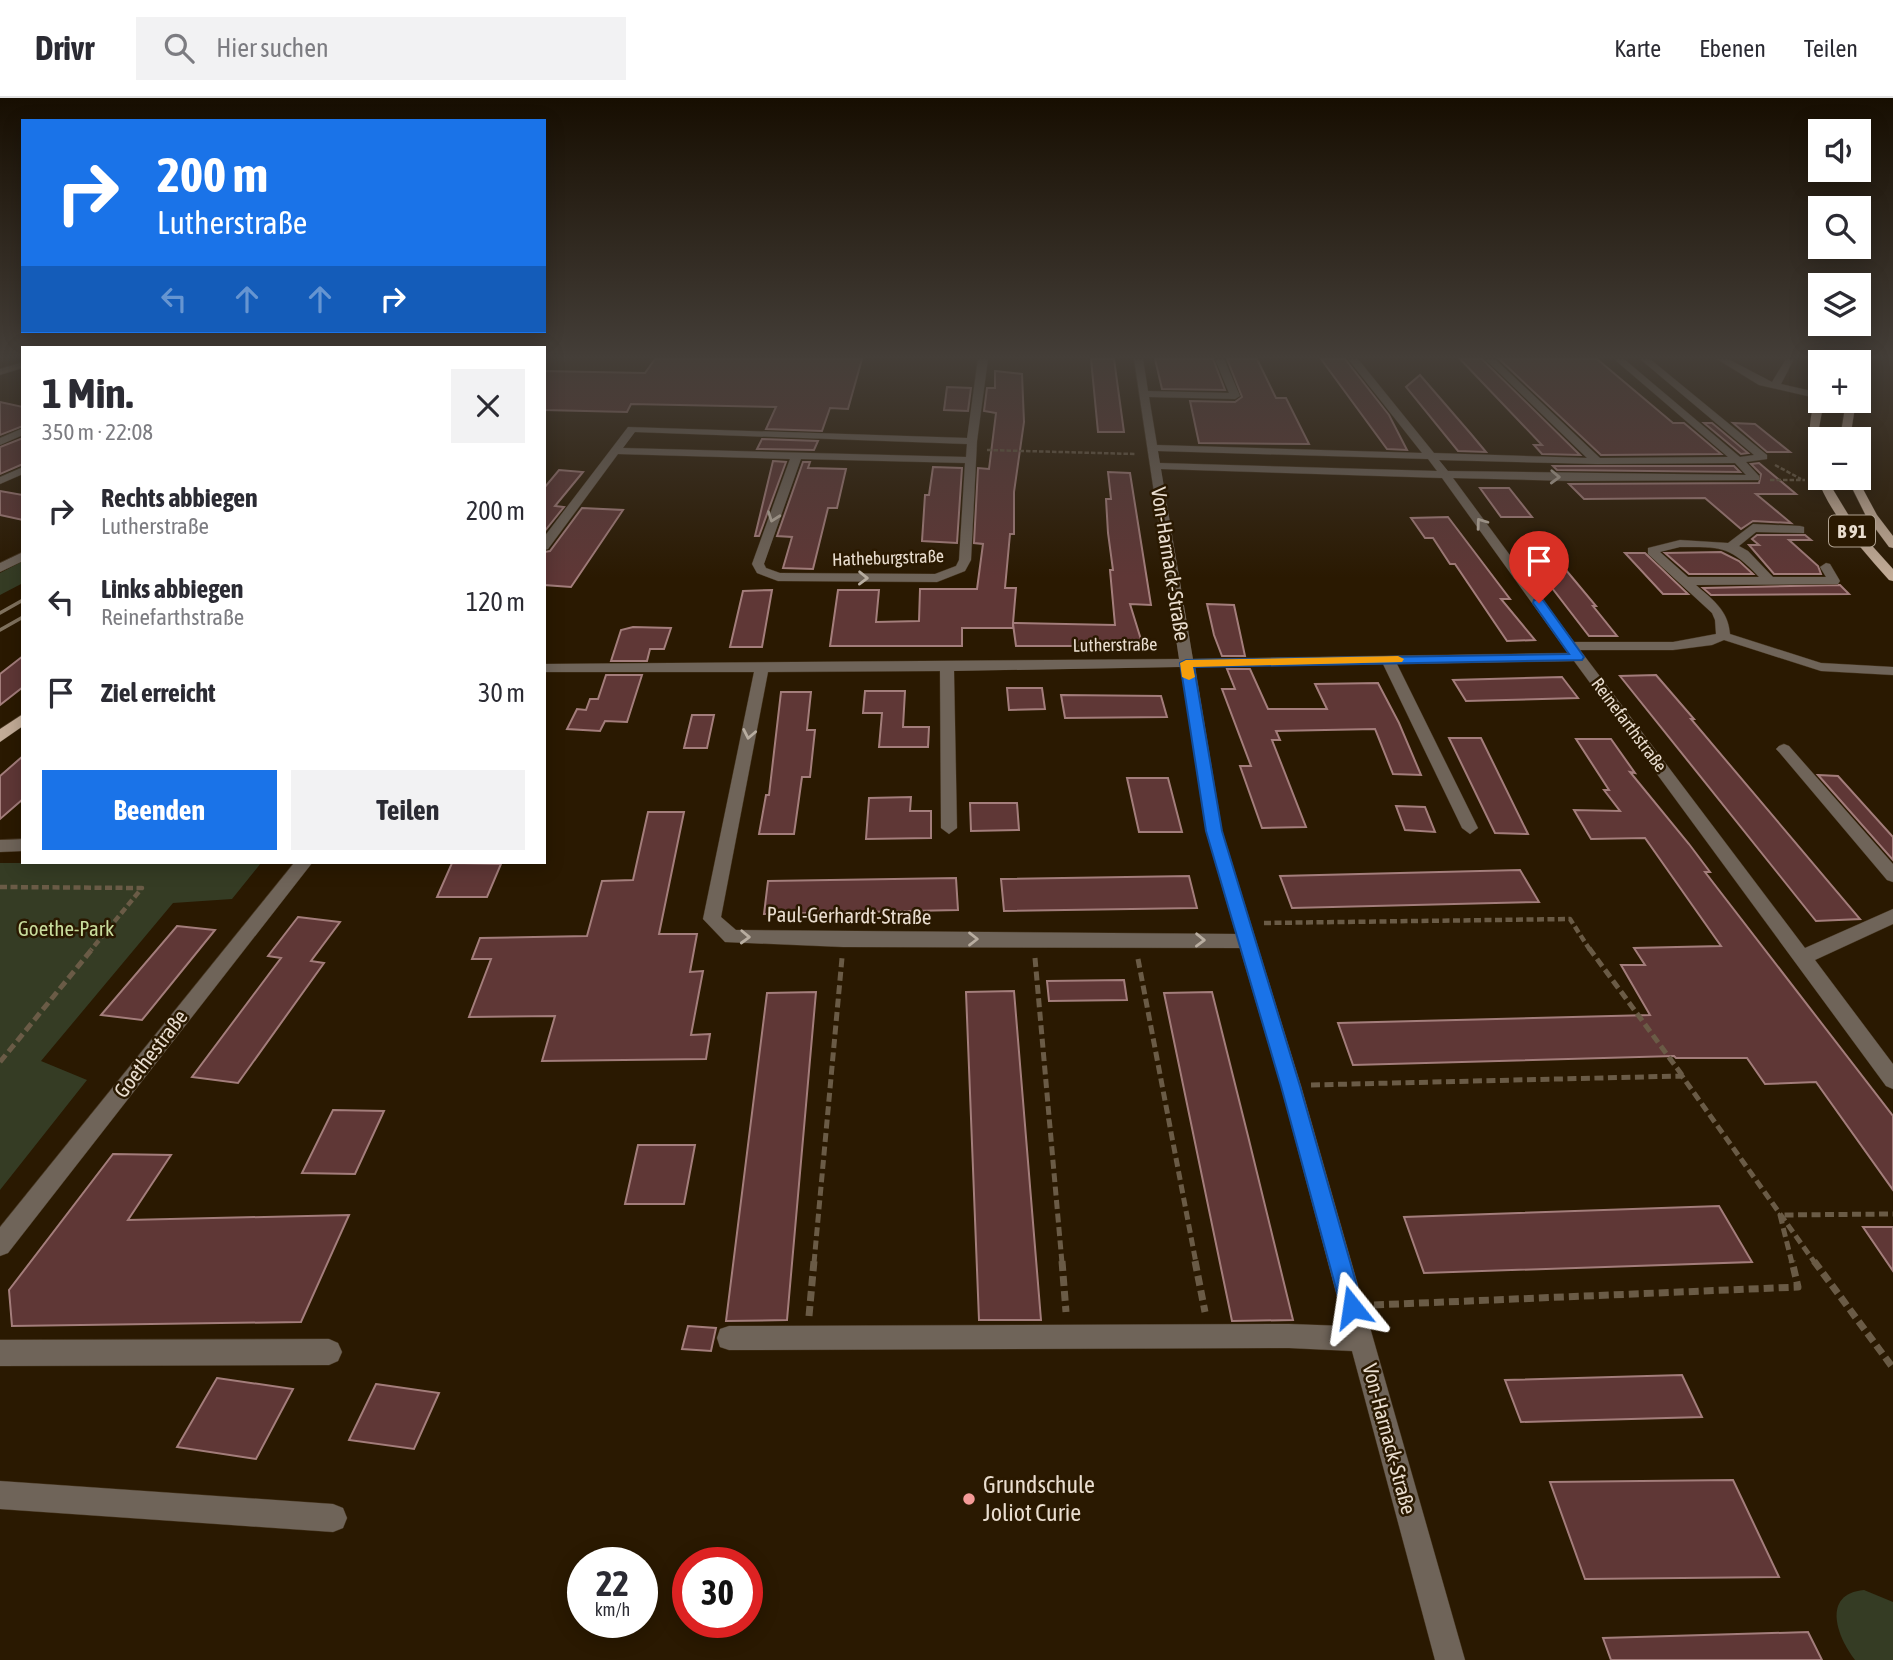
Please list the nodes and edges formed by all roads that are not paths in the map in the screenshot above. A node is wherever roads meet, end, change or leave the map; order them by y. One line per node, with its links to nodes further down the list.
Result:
1 (21, 432): 10 (street)
2 (630, 432): 12 (street)
3 (679, 432): 11 (street)
4 (974, 432): 11 (street, Hatheburgstraße)
5 (1149, 432): 15 (street, Von-Harnack-Straße)
6 (1410, 432): 14 (street, Reinefarthstraße)
7 (1567, 432): 16 (street)
8 (1705, 432): 17 (street)
9 (1733, 432): 17 (street)
10 (0, 442)
11 (972, 450): 13 (street); 13 (street, Hatheburgstraße, one-way to 11)
12 (615, 452): 13 (street); 24 (street)
13 (797, 455)
14 (1428, 455): 15 (street); 16 (street); 19 (street, Reinefarthstraße)
15 (1152, 456): 19 (street); 38 (street, Von-Harnack-Straße)
16 (1597, 460): 17 (street)
17 (1738, 460): 19 (street, one-way to 17)
18 (21, 471): 20 (street)
19 (1445, 474): 36 (street, Reinefarthstraße, one-way to 19)
20 (0, 481)
21 (1829, 490): 32 (main road, B 91)
22 (1858, 490): 27 (main road, B 91)
23 (546, 524): 24 (street)
24 (561, 525): 26 (street)
25 (1800, 530): 28 (street)
26 (546, 544)
27 (1893, 544)
28 (1731, 547): 33 (street); 34 (street)
29 (21, 557): 31 (street)
30 (1826, 567): 34 (street)
31 (0, 568)
32 (1893, 576)
33 (1686, 581): 34 (street); 35 (street)
34 (1770, 581)
35 (1723, 636): 36 (street, Lutherstraße); 42 (street)
36 (1574, 652): 37 (street, Lutherstraße); 54 (street, Reinefarthstraße)
37 (1388, 660): 38 (street, Lutherstraße); 47 (street)
38 (1186, 663): 40 (street, Lutherstraße); 53 (street, Von-Harnack-Straße)
39 (762, 667): 40 (street, Lutherstraße); 41 (street, Lutherstraße); 53 (street, Paul-Gerhardt-Straße, one-way to 53)
40 (947, 667): 46 (street)
41 (546, 668)
42 (1893, 671)
43 (21, 720): 44 (main road)
44 (0, 737)
45 (1784, 749): 51 (street)
46 (950, 828)
47 (1470, 828)
48 (21, 845): 49 (street)
49 (0, 846)
50 (302, 864): 56 (street, Goethestraße)
51 (1893, 876)
52 (1893, 916): 54 (street)
53 (1245, 932): 58 (street, Von-Harnack-Straße)
54 (1802, 958): 55 (street, Reinefarthstraße)
55 (1891, 1073)
56 (0, 1245)
57 (730, 1338): 58 (street)
58 (1361, 1339): 63 (street, Von-Harnack-Straße)
59 (329, 1352): 60 (street)
60 (0, 1353)
61 (0, 1496): 62 (street)
62 (333, 1518)
63 (1450, 1660)

